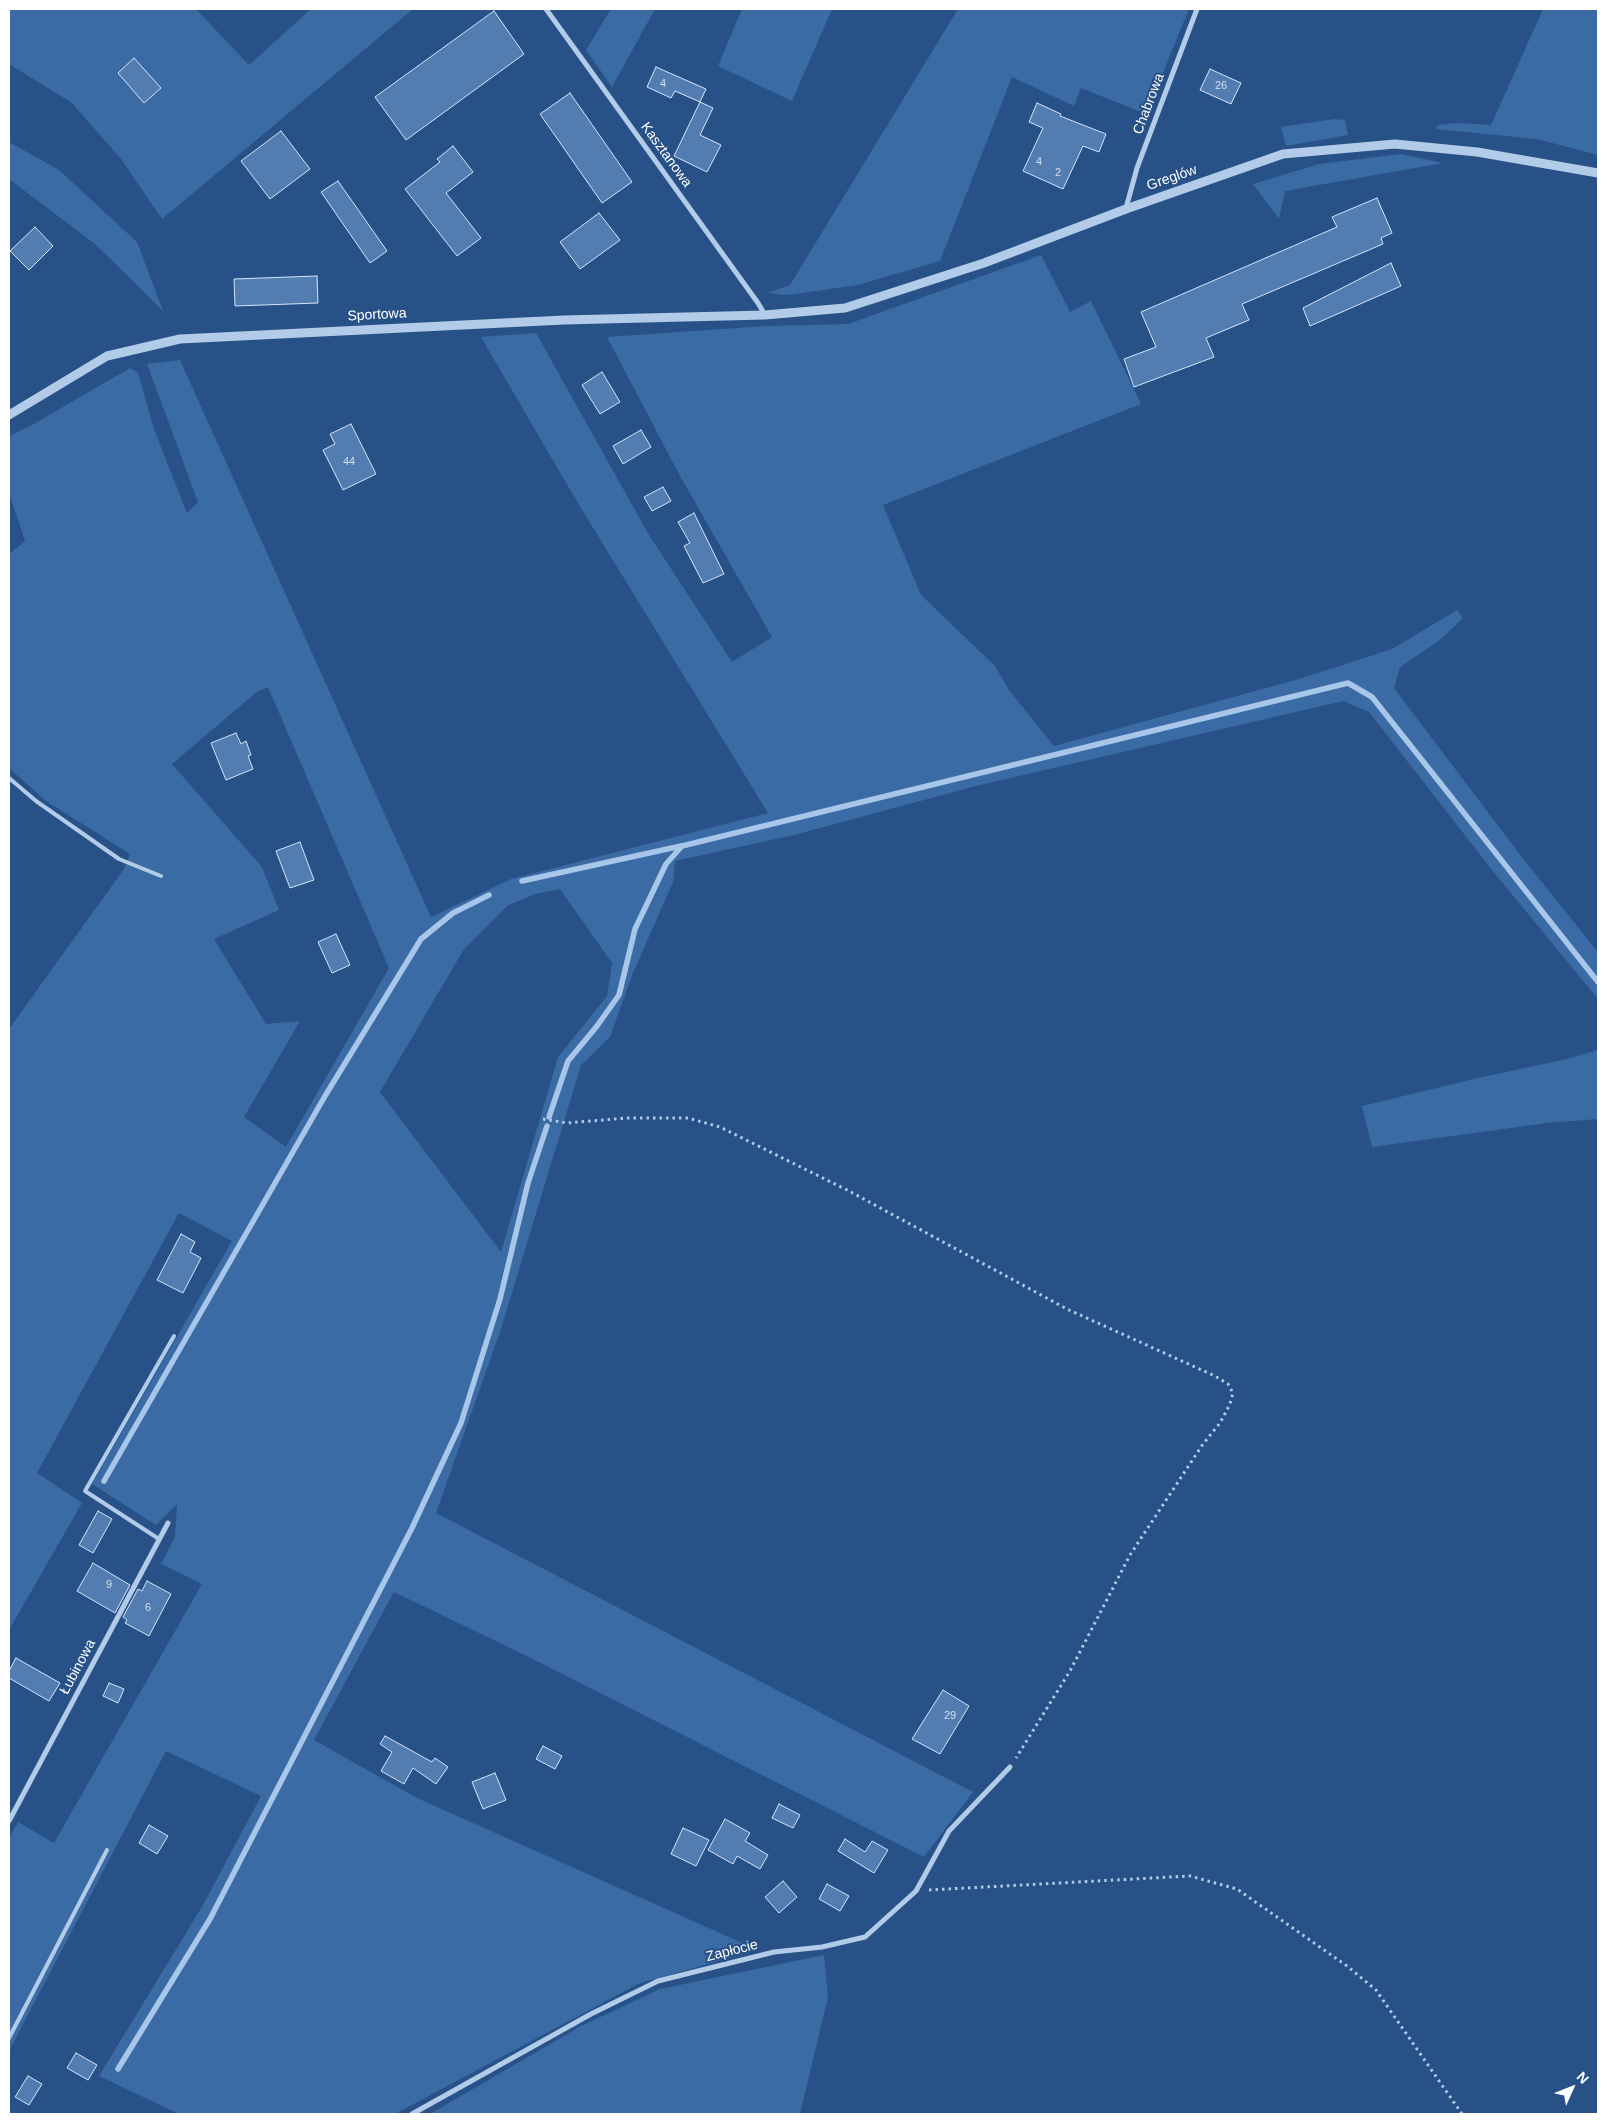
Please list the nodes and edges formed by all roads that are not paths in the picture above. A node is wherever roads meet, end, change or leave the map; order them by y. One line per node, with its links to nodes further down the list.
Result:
1 (546, 9): 5 (street, Kasztanowa)
2 (1197, 9): 4 (street, Chabrowa)
3 (1598, 173): 4 (street, Greglów)
4 (1126, 209): 5 (street, Greglów)
5 (765, 315): 6 (street, Sportowa)
6 (9, 415)
7 (9, 778): 8 (lane)
8 (161, 876)
9 (174, 1336): 11 (lane)
10 (168, 1523): 11 (street, Łubinowa)
11 (159, 1539): 13 (street, Łubinowa)
12 (1010, 1767): 16 (street, Zapłocie)
13 (9, 1821)
14 (108, 1850): 15 (lane)
15 (9, 2038)
16 (412, 2114)

